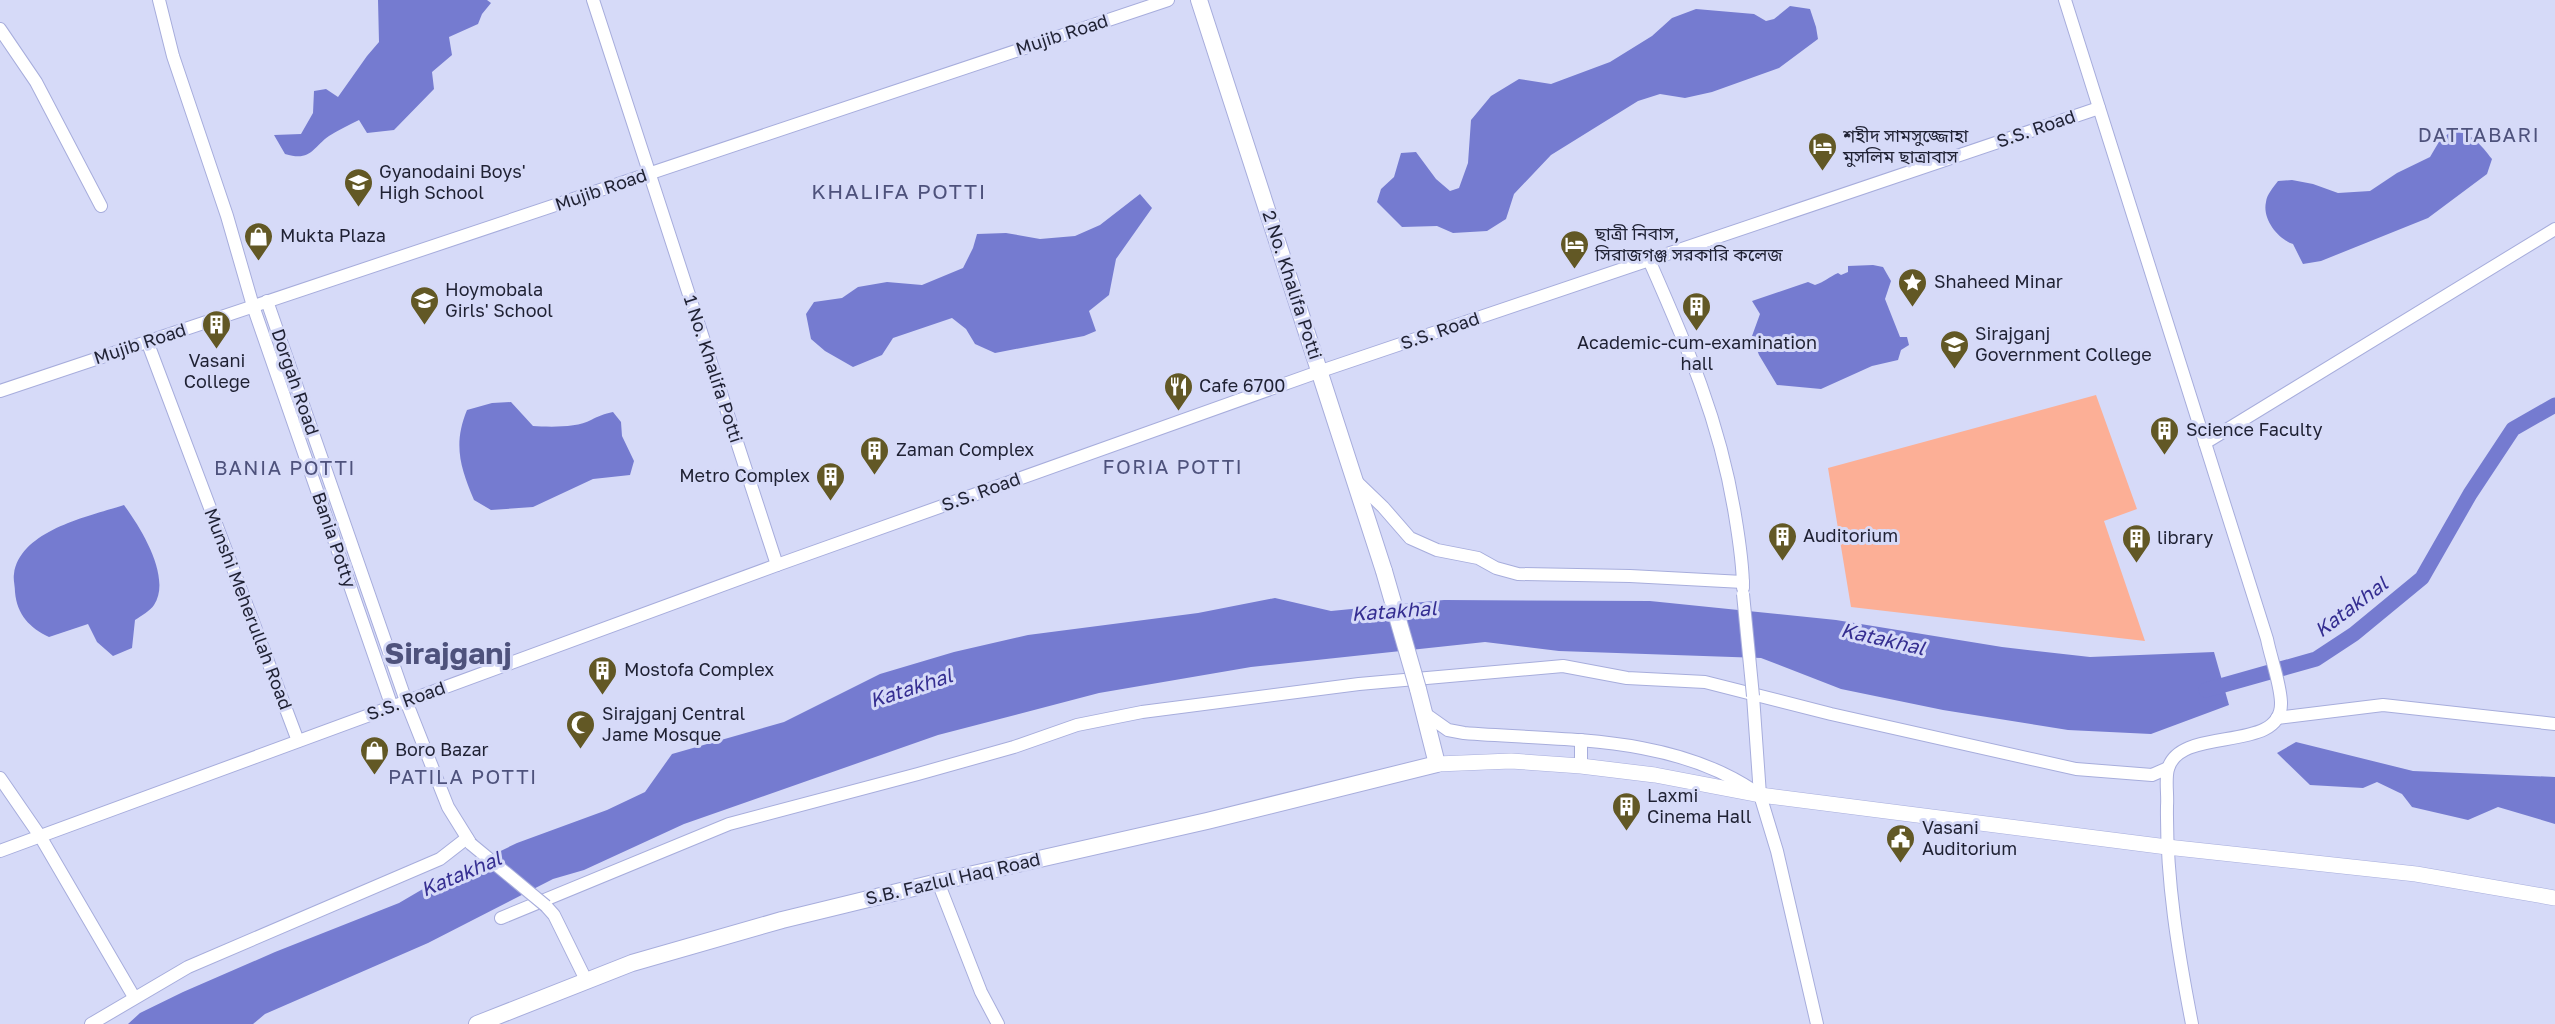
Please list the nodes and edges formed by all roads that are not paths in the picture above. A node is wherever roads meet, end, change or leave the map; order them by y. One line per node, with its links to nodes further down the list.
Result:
1 (159, 0): 13 (street)
2 (593, 0): 8 (street, 1 No. Khalifa Potti)
3 (1168, 0): 8 (street, Mujib Road)
4 (1199, 0): 15 (main road, 2 No. Khalifa Potti)
5 (2065, 0): 7 (street)
6 (0, 29): 9 (street)
7 (2099, 108): 11 (street, S.S. Road); 17 (street)
8 (649, 174): 12 (street, Mujib Road); 19 (street, 1 No. Khalifa Potti)
9 (102, 206)
10 (2555, 229): 17 (street)
11 (1649, 260): 15 (street, S.S. Road); 20 (street)
12 (267, 302): 13 (street, Mujib Road); 21 (street, Dorgah Road)
13 (253, 306): 14 (street, Mujib Road); 22 (street, Bania Potty)
14 (147, 341): 16 (street, Mujib Road); 26 (street, Munshi Meherullah Road)
15 (1321, 371): 18 (main road, 2 No. Khalifa Potti); 19 (street, S.S. Road)
16 (0, 391)
17 (2205, 443): 24 (street)
18 (1356, 482): 20 (street); 23 (main road, 2 No. Khalifa Potti, bridge)
19 (777, 565): 21 (street, S.S. Road)
20 (1743, 588): 32 (street, bridge)
21 (406, 701): 22 (street, S.S. Road); 34 (street, Dorgah Road)
22 (392, 707): 26 (street, S.S. Road)
23 (1424, 713): 27 (street); 28 (main road, 2 No. Khalifa Potti)
24 (2277, 718): 25 (street); 30 (street)
25 (2555, 724)
26 (298, 741): 33 (street, S.S. Road)
27 (1581, 741): 29 (street); 32 (street)
28 (1437, 764): 29 (street); 37 (main road, S.B. Fazlul Haq Road)
29 (1581, 766): 32 (street)
30 (2168, 768): 35 (street); 39 (street)
31 (0, 778): 33 (street)
32 (1760, 795): 35 (street); 45 (street)
33 (40, 836): 36 (street, S.S. Road); 41 (street)
34 (469, 841): 40 (street, Dorgah Road, bridge); 41 (street)
35 (2167, 847): 38 (street); 46 (street)
36 (0, 851)
37 (938, 882): 40 (main road, S.B. Fazlul Haq Road); 44 (street)
38 (2555, 898)
39 (501, 918)
40 (586, 980): 43 (main road, S.B. Fazlul Haq Road)
41 (134, 997): 42 (street)
42 (91, 1024)
43 (477, 1024)
44 (998, 1024)
45 (1817, 1024)
46 (2192, 1024)

